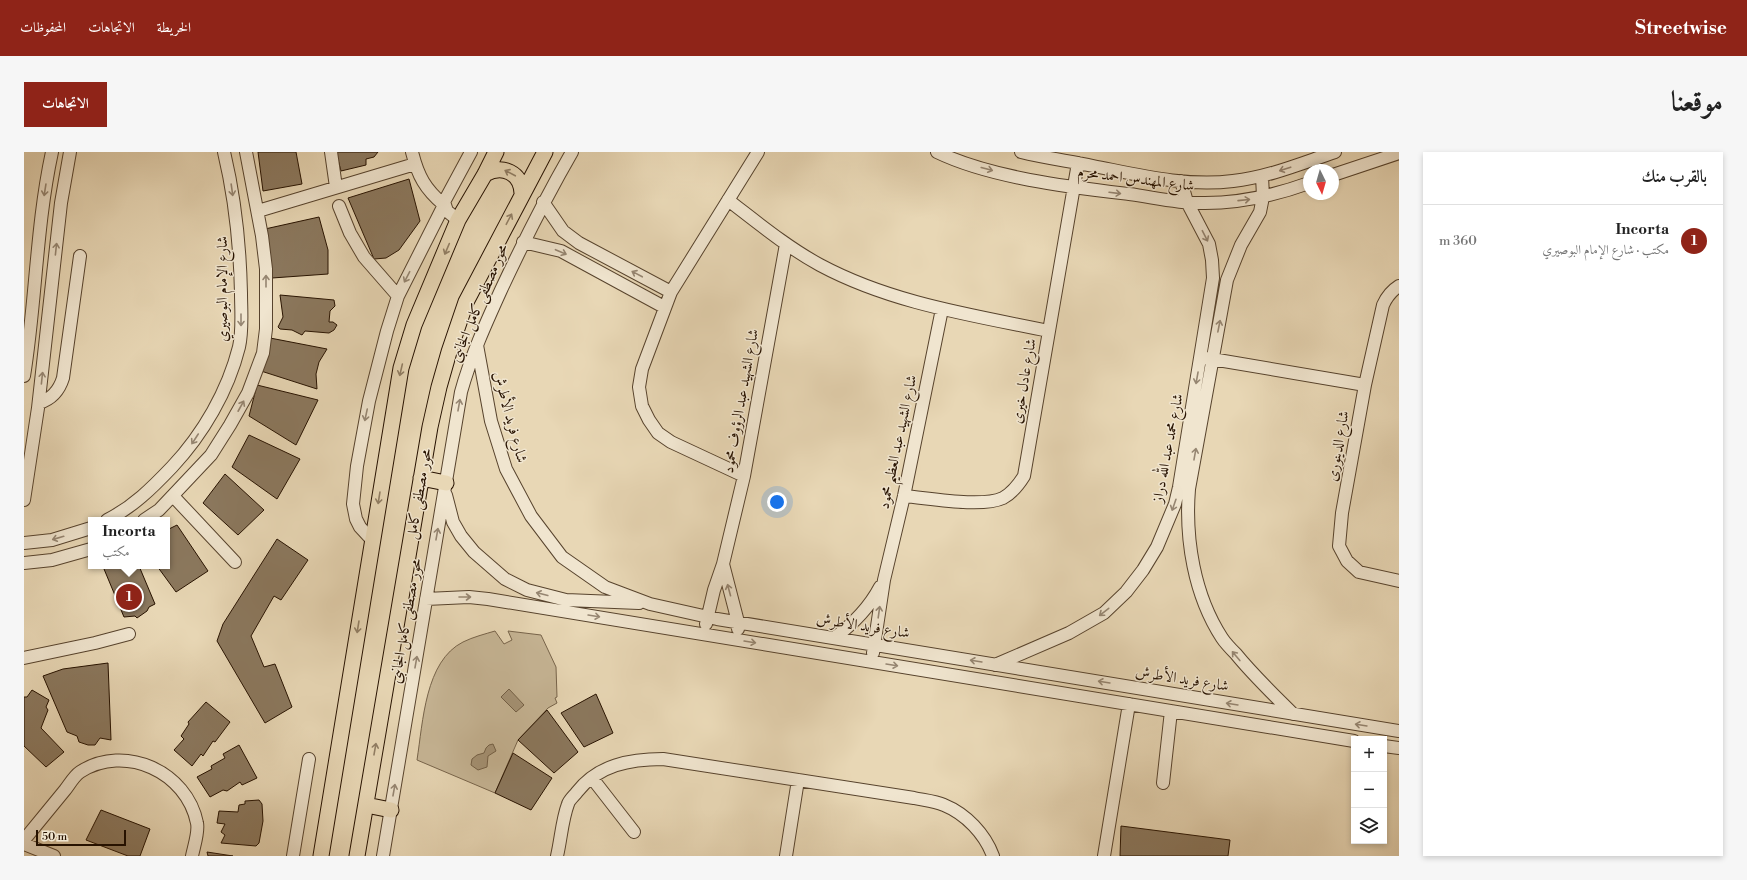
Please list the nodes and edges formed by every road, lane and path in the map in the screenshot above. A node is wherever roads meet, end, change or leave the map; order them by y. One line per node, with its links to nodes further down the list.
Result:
1 (52, 152): 46 (street, one-way to 46)
2 (70, 152): 48 (street, one-way to 2)
3 (224, 152): 56 (street, شارع الإمام البوصيري, one-way to 56)
4 (246, 152): 31 (street)
5 (331, 152): 22 (street)
6 (471, 152): 29 (street)
7 (496, 152): 18 (main road)
8 (545, 152): 24 (main road, محور مصطفى كامل)
9 (572, 152): 27 (street, محور مصطفى كامل الجانبى)
10 (758, 152): 26 (street)
11 (937, 152): 23 (street, شارع المهندس احمد محرم, one-way to 23)
12 (1021, 152): 16 (street, شارع المهندس احمد محرم)
13 (1335, 152): 19 (street, شارع المهندس احمد محرم, one-way to 19)
14 (1399, 153): 17 (street)
15 (413, 158): 22 (street); 29 (street)
16 (1072, 159): 20 (street, شارع المهندس احمد محرم); 23 (street, شارع عادل خيرى)
17 (1339, 173)
18 (486, 174): 24 (main road, one-way to 18); 32 (main road)
19 (1262, 176): 20 (street, شارع المهندس احمد محرم); 25 (street, شارع محمد عبد الله دراز)
20 (1181, 181): 28 (street, شارع محمد عبد الله دراز)
21 (1303, 186): 25 (street, شارع المهندس احمد محرم)
22 (336, 187): 31 (street)
23 (1073, 187): 28 (street, شارع المهندس احمد محرم, one-way to 28); 43 (street, شارع عادل خيرى)
24 (522, 193): 50 (main road, محور مصطفى كامل, one-way to 24)
25 (1263, 197): 28 (street, شارع المهندس احمد محرم, one-way to 25); 37 (street, شارع محمد عبد الله دراز)
26 (728, 200): 34 (street); 39 (street)
27 (543, 202): 33 (street, محور مصطفى كامل الجانبى); 39 (street, one-way to 27)
28 (1187, 202): 36 (street, شارع محمد عبد الله دراز, one-way to 36)
29 (444, 205): 32 (street); 40 (street, one-way to 40)
30 (339, 206): 40 (street)
31 (258, 211): 53 (street, one-way to 31)
32 (458, 220): 59 (main road, one-way to 59)
33 (523, 242): 41 (street, one-way to 41); 44 (street, محور مصطفى كامل الجانبى)
34 (786, 244): 42 (street); 49 (street, شارع الشهيد عبد الرؤوف محمود)
35 (80, 256): 48 (street)
36 (1213, 278): 37 (street); 45 (street, شارع محمد عبد الله دراز)
37 (1227, 280): 45 (street, شارع محمد عبد الله دراز, one-way to 37)
38 (1399, 286): 47 (street, شارع الدينورى)
39 (672, 292): 41 (street)
40 (398, 296): 59 (street, one-way to 59)
41 (664, 307): 49 (street)
42 (942, 309): 43 (street); 54 (street, شارع الشهيد عبد العظيم محمود)
43 (1049, 332): 54 (street, شارع عادل خيرى)
44 (477, 345): 51 (street, محور مصطفى كامل الجانبى, one-way to 44); 70 (street, شارع فريد الأطرش)
45 (1207, 358): 47 (street); 52 (street, شارع محمد عبد الله دراز)
46 (24, 376)
47 (1365, 385): 68 (street, شارع الدينورى)
48 (39, 403): 55 (street)
49 (744, 476): 66 (street, شارع الشهيد عبد الرؤوف محمود)
50 (421, 478): 51 (main road); 94 (main road, محور مصطفى كامل, one-way to 50)
51 (445, 487): 69 (street, محور مصطفى كامل الجانبى, one-way to 51); 70 (street, one-way to 51)
52 (1184, 488): 80 (street, شارع محمد عبد الله دراز, one-way to 80); 84 (street, شارع محمد عبد الله دراز, one-way to 52)
53 (173, 496): 57 (street); 64 (street)
54 (904, 496): 67 (street, شارع الشهيد عبد العظيم محمود)
55 (24, 500)
56 (113, 517)
57 (148, 517)
58 (88, 529): 60 (street, one-way to 60)
59 (372, 540): 102 (main road, one-way to 102)
60 (42, 542): 61 (street); 63 (street)
61 (24, 543)
62 (88, 550): 63 (street)
63 (38, 562): 65 (street)
64 (235, 562)
65 (24, 563)
66 (723, 564): 71 (street, شارع الشهيد عبد الرؤوف محمود); 72 (street, شارع الشهيد عبد الرؤوف محمود, one-way to 66)
67 (884, 580): 75 (street, شارع الشهيد عبد العظيم محمود); 77 (street, شارع الشهيد عبد العظيم محمود, one-way to 67)
68 (1399, 581)
69 (426, 599): 74 (street, one-way to 74); 95 (street, محور مصطفى كامل الجانبى, one-way to 69)
70 (650, 604): 71 (street, شارع فريد الأطرش)
71 (707, 617): 72 (street, شارع فريد الأطرش); 74 (street, شارع الشهيد عبد الرؤوف محمود)
72 (738, 622): 75 (street, شارع فريد الأطرش); 76 (street)
73 (129, 634): 78 (street)
74 (711, 635): 76 (street)
75 (834, 638): 77 (street, شارع فريد الأطرش)
76 (731, 639): 79 (street, one-way to 79)
77 (874, 644): 79 (street, شارع الشهيد عبد العظيم محمود); 80 (street, شارع فريد الأطرش, one-way to 77)
78 (24, 658)
79 (872, 662): 82 (street, one-way to 82)
80 (995, 664): 81 (street, شارع فريد الأطرش, one-way to 80)
81 (1206, 699): 84 (street, شارع فريد الأطرش, one-way to 81); 85 (street)
82 (1129, 704): 83 (street); 108 (street)
83 (1171, 711): 85 (street); 93 (street)
84 (1293, 714): 86 (street, شارع فريد الأطرش, one-way to 84)
85 (1203, 716): 87 (street)
86 (1397, 730)
87 (1351, 741)
88 (1387, 746): 89 (street)
89 (1399, 748)
90 (309, 758): 101 (street)
91 (592, 778): 92 (street); 96 (street); 105 (street)
92 (798, 780): 106 (street); 107 (street)
93 (1163, 783)
94 (366, 805): 95 (main road); 103 (main road, محور مصطفى كامل)
95 (391, 810): 104 (street, محور مصطفى كامل الجانبى)
96 (634, 832)
97 (24, 840): 100 (street)
98 (24, 844): 99 (street)
99 (54, 856)
100 (192, 856)
101 (293, 856)
102 (321, 856)
103 (357, 856)
104 (383, 856)
105 (558, 856)
106 (786, 856)
107 (993, 856)
108 (1104, 856)

